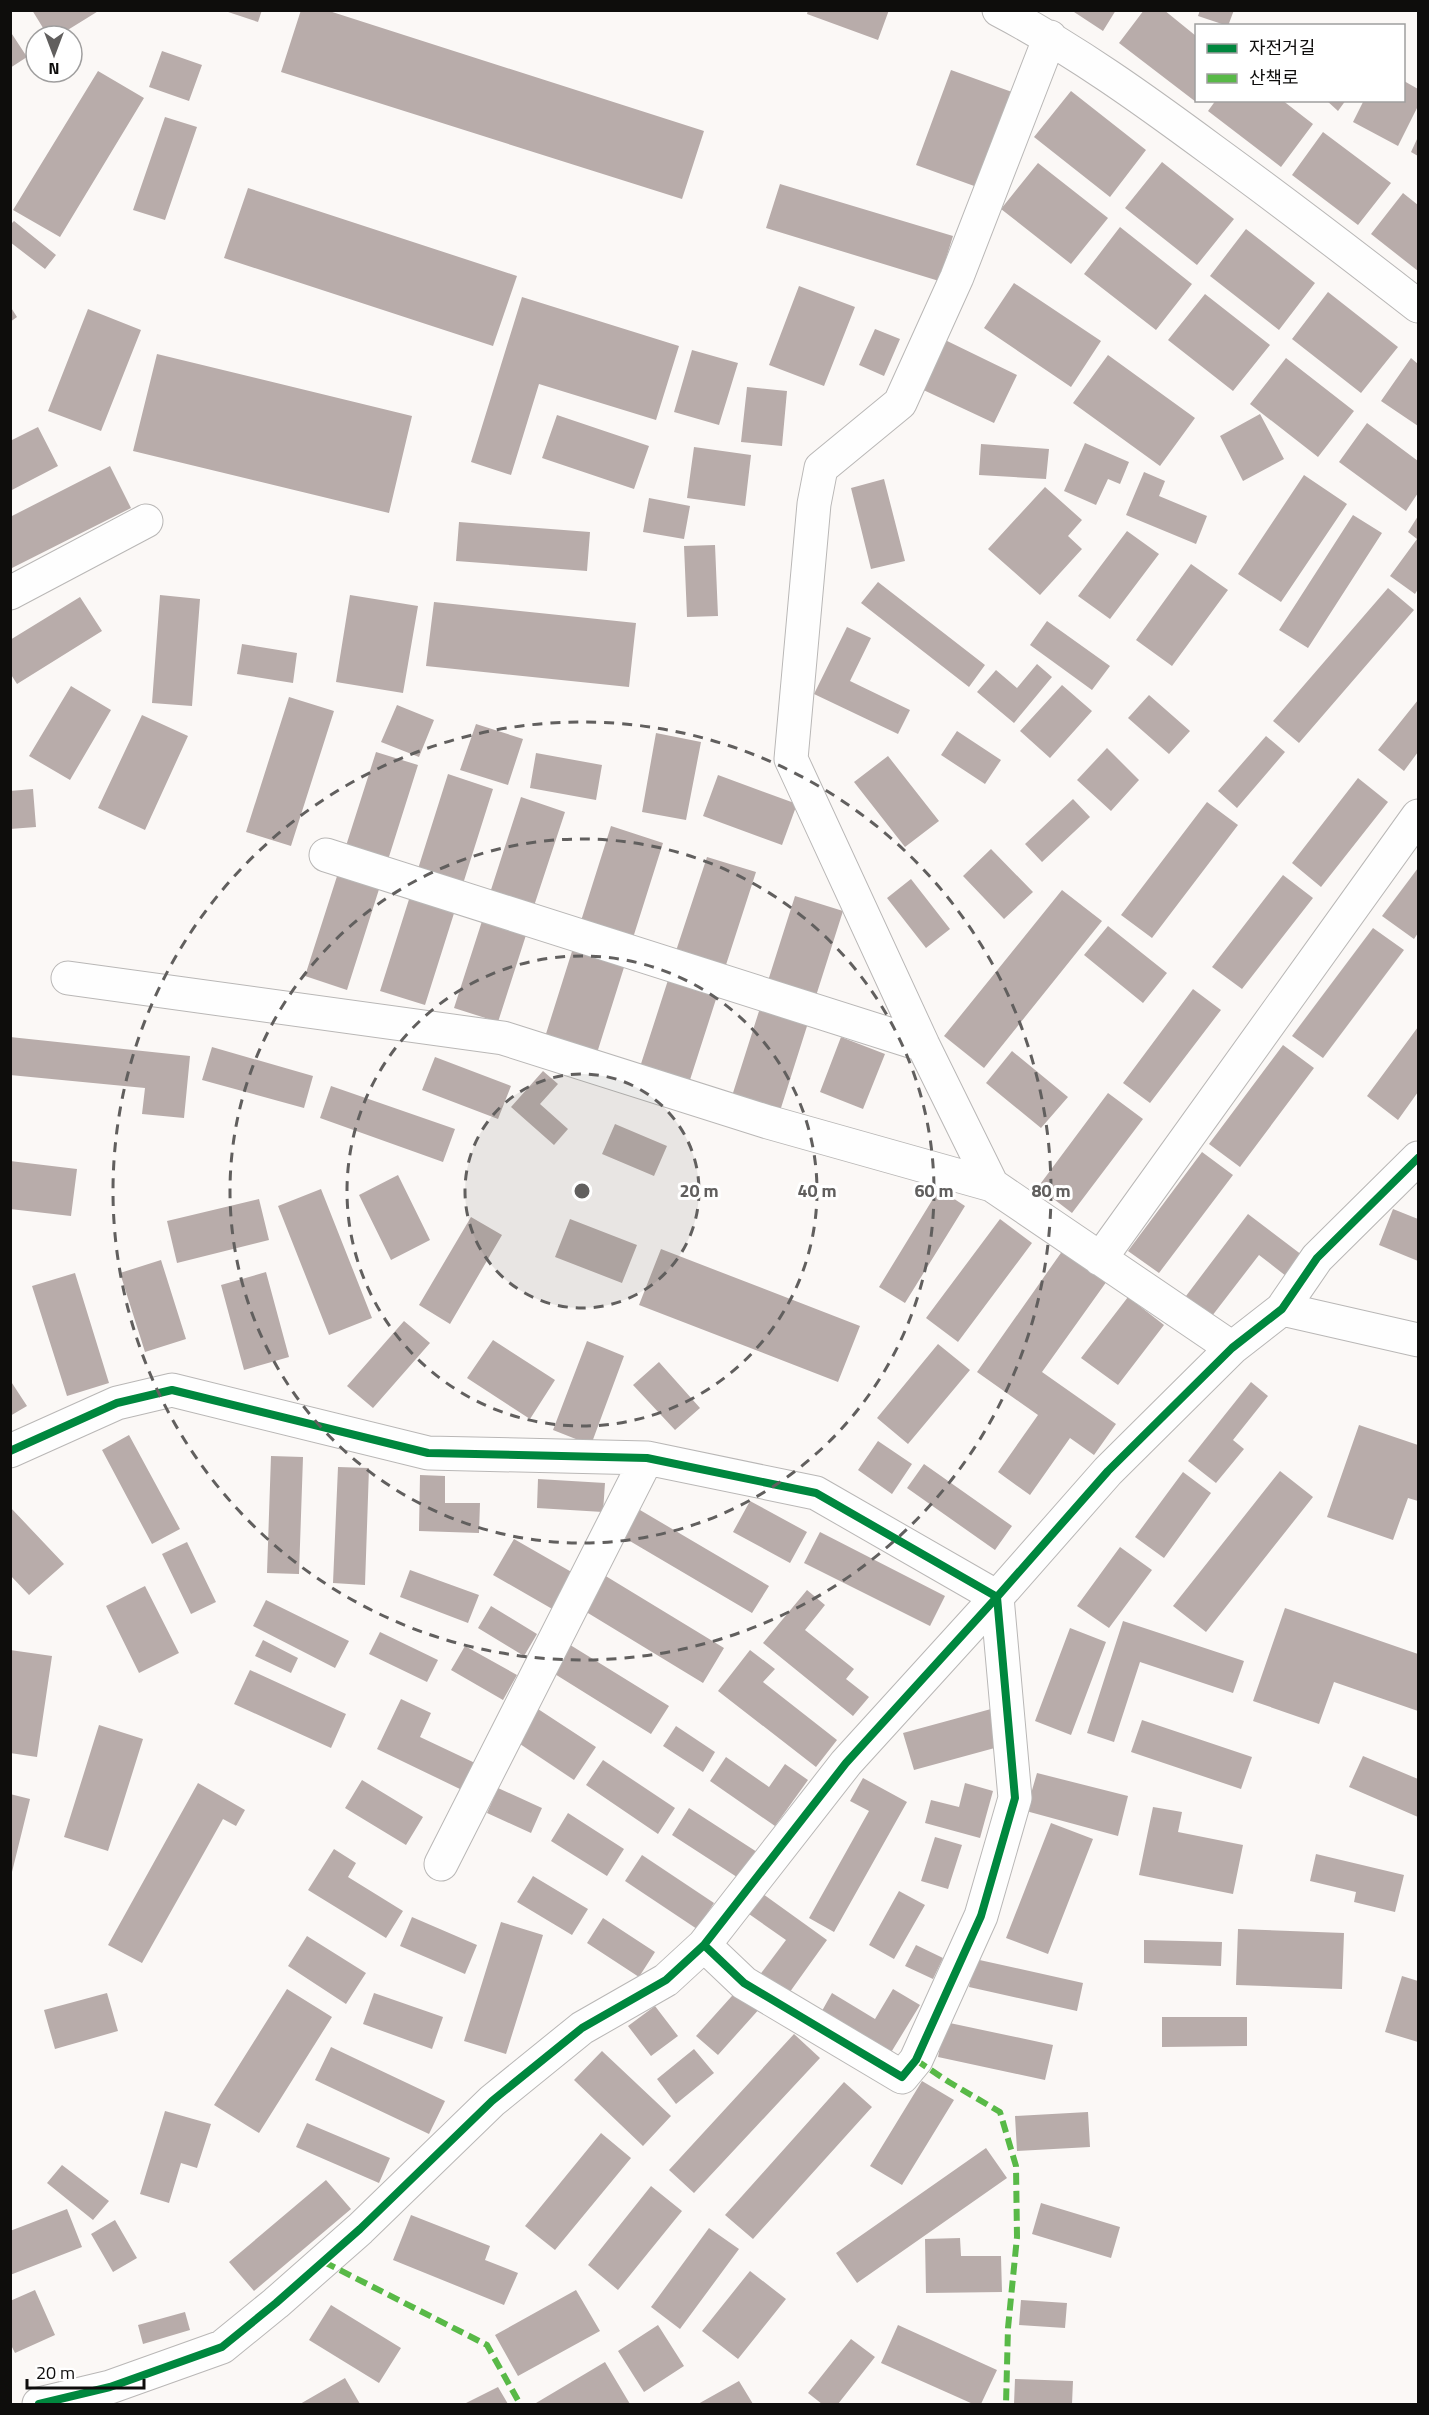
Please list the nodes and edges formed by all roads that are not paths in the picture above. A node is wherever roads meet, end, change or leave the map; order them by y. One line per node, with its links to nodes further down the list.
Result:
1 (999, 10): 2 (street)
2 (1050, 37): 3 (street); 9 (street)
3 (1419, 306)
4 (146, 521): 5 (street)
5 (10, 593)
6 (1419, 816): 12 (street)
7 (326, 855): 9 (street)
8 (68, 978): 11 (street)
9 (922, 1046): 11 (street)
10 (1419, 1158): 13 (street)
11 (992, 1185): 12 (street)
12 (1100, 1259): 15 (street)
13 (1282, 1309): 14 (street); 15 (street)
14 (1419, 1340)
15 (1232, 1348): 18 (street)
16 (10, 1451): 17 (street)
17 (647, 1458): 18 (street); 19 (street)
18 (997, 1597): 20 (street); 20 (street)
19 (441, 1864)
20 (704, 1945): 21 (street)
21 (39, 2404)

